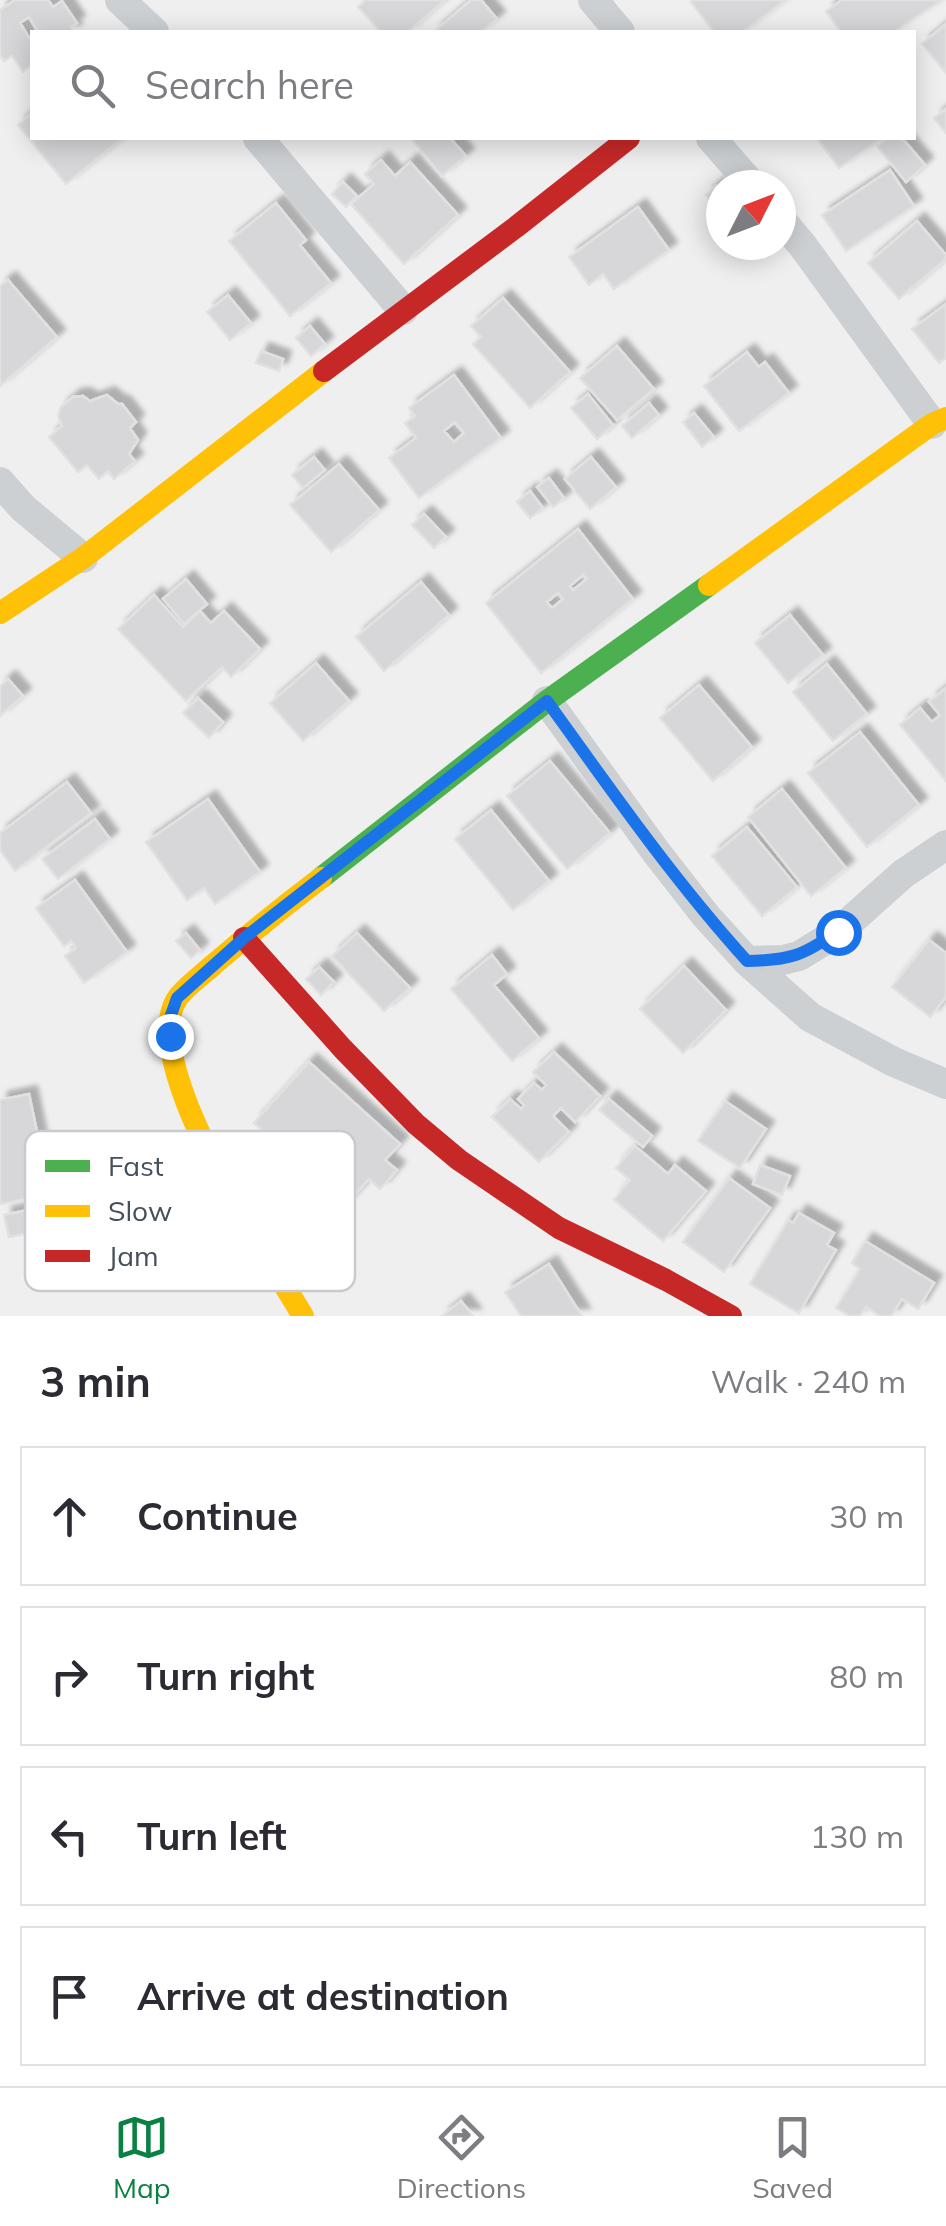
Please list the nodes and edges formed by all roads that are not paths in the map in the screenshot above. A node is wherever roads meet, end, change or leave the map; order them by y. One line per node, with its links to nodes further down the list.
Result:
1 (120, 0): 3 (street)
2 (593, 0): 4 (street)
3 (152, 30)
4 (618, 30)
5 (260, 140): 10 (street)
6 (626, 140): 10 (street)
7 (713, 140): 8 (street)
8 (739, 170)
9 (796, 238): 11 (street)
10 (403, 310): 13 (street)
11 (939, 421): 15 (street)
12 (0, 482): 13 (street)
13 (82, 558): 14 (street)
14 (0, 613)
15 (547, 701): 17 (street); 18 (street)
16 (946, 844): 18 (street)
17 (244, 938): 20 (street); 23 (street)
18 (747, 961): 19 (street)
19 (946, 1084)
20 (199, 1131)
21 (289, 1291): 22 (street)
22 (304, 1316)
23 (731, 1316)

